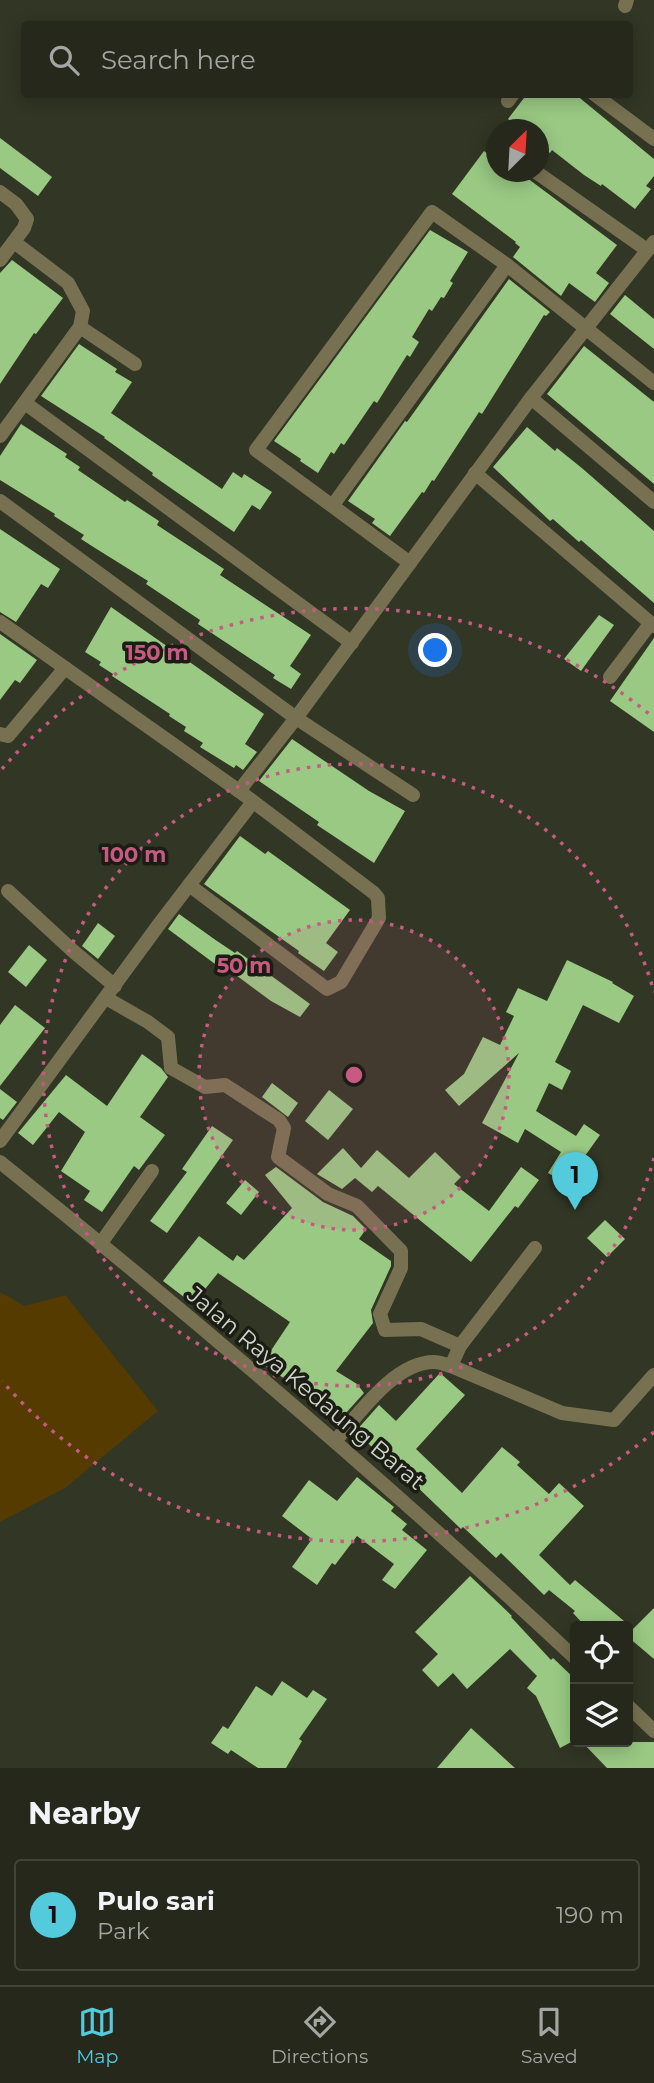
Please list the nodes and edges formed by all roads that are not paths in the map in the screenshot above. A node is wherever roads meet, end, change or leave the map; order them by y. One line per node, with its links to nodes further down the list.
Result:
1 (599, 98): 2 (street)
2 (654, 139)
3 (549, 180): 6 (street)
4 (0, 192): 5 (street)
5 (14, 242): 7 (street); 9 (street)
6 (651, 246): 10 (street)
7 (0, 260)
8 (507, 265): 10 (street); 19 (street); 19 (street)
9 (80, 327): 11 (street); 14 (street)
10 (587, 328): 12 (street); 13 (street)
11 (135, 364)
12 (654, 383)
13 (531, 398): 16 (street); 18 (street)
14 (25, 403): 15 (street); 23 (street)
15 (0, 436)
16 (475, 473): 20 (street); 22 (street)
17 (0, 501): 26 (street)
18 (654, 502)
19 (332, 505): 20 (street)
20 (410, 563): 23 (street)
21 (0, 622): 24 (street)
22 (652, 625): 25 (street)
23 (352, 643): 26 (street)
24 (65, 668): 27 (street); 28 (street)
25 (610, 677)
26 (296, 718): 28 (street); 29 (street)
27 (0, 734)
28 (239, 791): 30 (street)
29 (413, 795)
30 (252, 803): 31 (street); 31 (street)
31 (189, 885): 33 (street)
32 (8, 891): 33 (street)
33 (111, 992): 34 (street); 39 (street)
34 (0, 1141)
35 (0, 1162): 37 (street, Jalan Raya Kedaung Barat)
36 (152, 1171): 37 (street)
37 (101, 1243): 42 (street, Jalan Raya Kedaung Barat)
38 (535, 1248): 39 (street)
39 (460, 1346): 40 (street)
40 (451, 1366): 41 (street); 42 (street)
41 (654, 1375)
42 (335, 1441): 43 (street, Jalan Raya Kedaung Barat)
43 (570, 1653)
44 (633, 1711): 45 (street)
45 (654, 1731)

